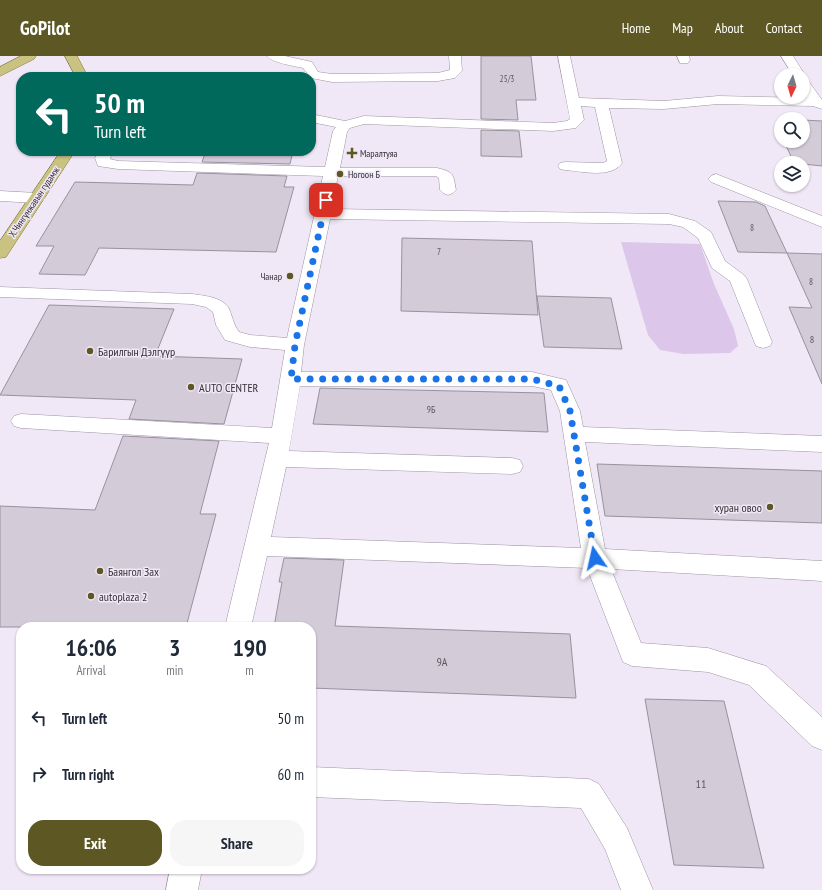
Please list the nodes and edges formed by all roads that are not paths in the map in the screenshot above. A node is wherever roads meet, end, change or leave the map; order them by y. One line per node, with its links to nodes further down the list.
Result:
1 (30, 56): 9 (main road)
2 (71, 56): 10 (main road)
3 (273, 56): 7 (street)
4 (455, 56): 12 (street)
5 (564, 56): 14 (street)
6 (787, 56): 8 (street)
7 (308, 60): 11 (street)
8 (795, 68)
9 (0, 72)
10 (79, 72)
11 (313, 72)
12 (316, 75)
13 (810, 91): 16 (street)
14 (574, 102): 15 (street); 18 (street)
15 (601, 103): 16 (street); 21 (street)
16 (819, 103)
17 (316, 118): 18 (street)
18 (345, 125): 22 (street)
19 (65, 156): 26 (main road, Х.Чингүнжавын гудамж)
20 (103, 156): 22 (street)
21 (565, 166)
22 (332, 172): 24 (street); 27 (street)
23 (716, 179): 28 (street)
24 (448, 190)
25 (0, 196): 26 (street)
26 (37, 198): 29 (main road, Х.Чингүнжавын гудамж)
27 (324, 214): 31 (street); 32 (street)
28 (822, 222)
29 (0, 253)
30 (0, 292): 32 (street)
31 (764, 342)
32 (295, 345): 33 (street)
33 (291, 379): 35 (street); 36 (street)
34 (21, 421): 36 (street)
35 (573, 434): 37 (street); 41 (street)
36 (280, 436): 38 (street)
37 (822, 444)
38 (276, 459): 39 (street); 40 (street)
39 (512, 466)
40 (257, 546): 41 (street); 43 (street)
41 (595, 558): 42 (street); 44 (street)
42 (822, 571)
43 (239, 622)
44 (822, 736)
45 (316, 782): 48 (street)
46 (185, 874): 47 (street)
47 (182, 890)
48 (637, 890)

